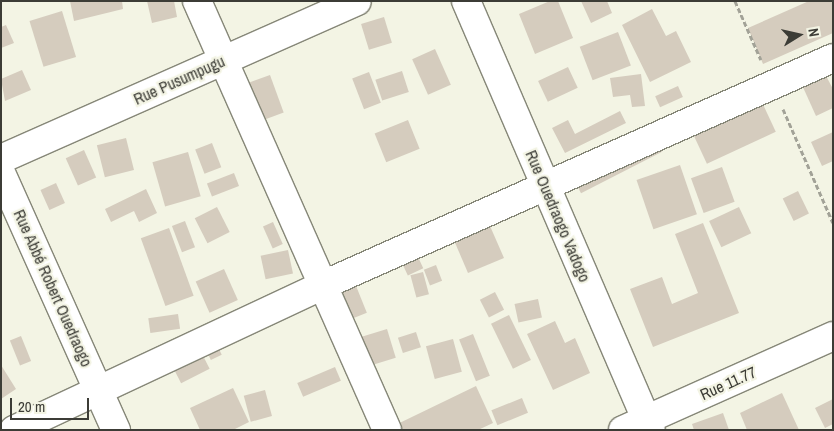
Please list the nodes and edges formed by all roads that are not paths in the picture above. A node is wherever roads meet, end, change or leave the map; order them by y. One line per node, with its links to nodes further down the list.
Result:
1 (197, 1): 5 (street)
2 (357, 1): 5 (street, Rue Pusumpugu)
3 (466, 1): 8 (street, Rue Ouedraogo Vadogo)
4 (833, 58): 8 (street)
5 (223, 60): 6 (street, Rue Pusumpugu); 9 (street)
6 (1, 160)
7 (1, 173): 11 (street, Rue Abbé Robert Ouedraogo)
8 (545, 187): 9 (street); 12 (street, Rue Ouedraogo Vadogo)
9 (322, 286): 11 (street); 15 (street)
10 (833, 336): 12 (street, Rue 11.77)
11 (99, 392): 13 (street); 14 (street, Rue Abbé Robert Ouedraogo)
12 (640, 426)
13 (14, 430)
14 (116, 430)
15 (386, 430)

